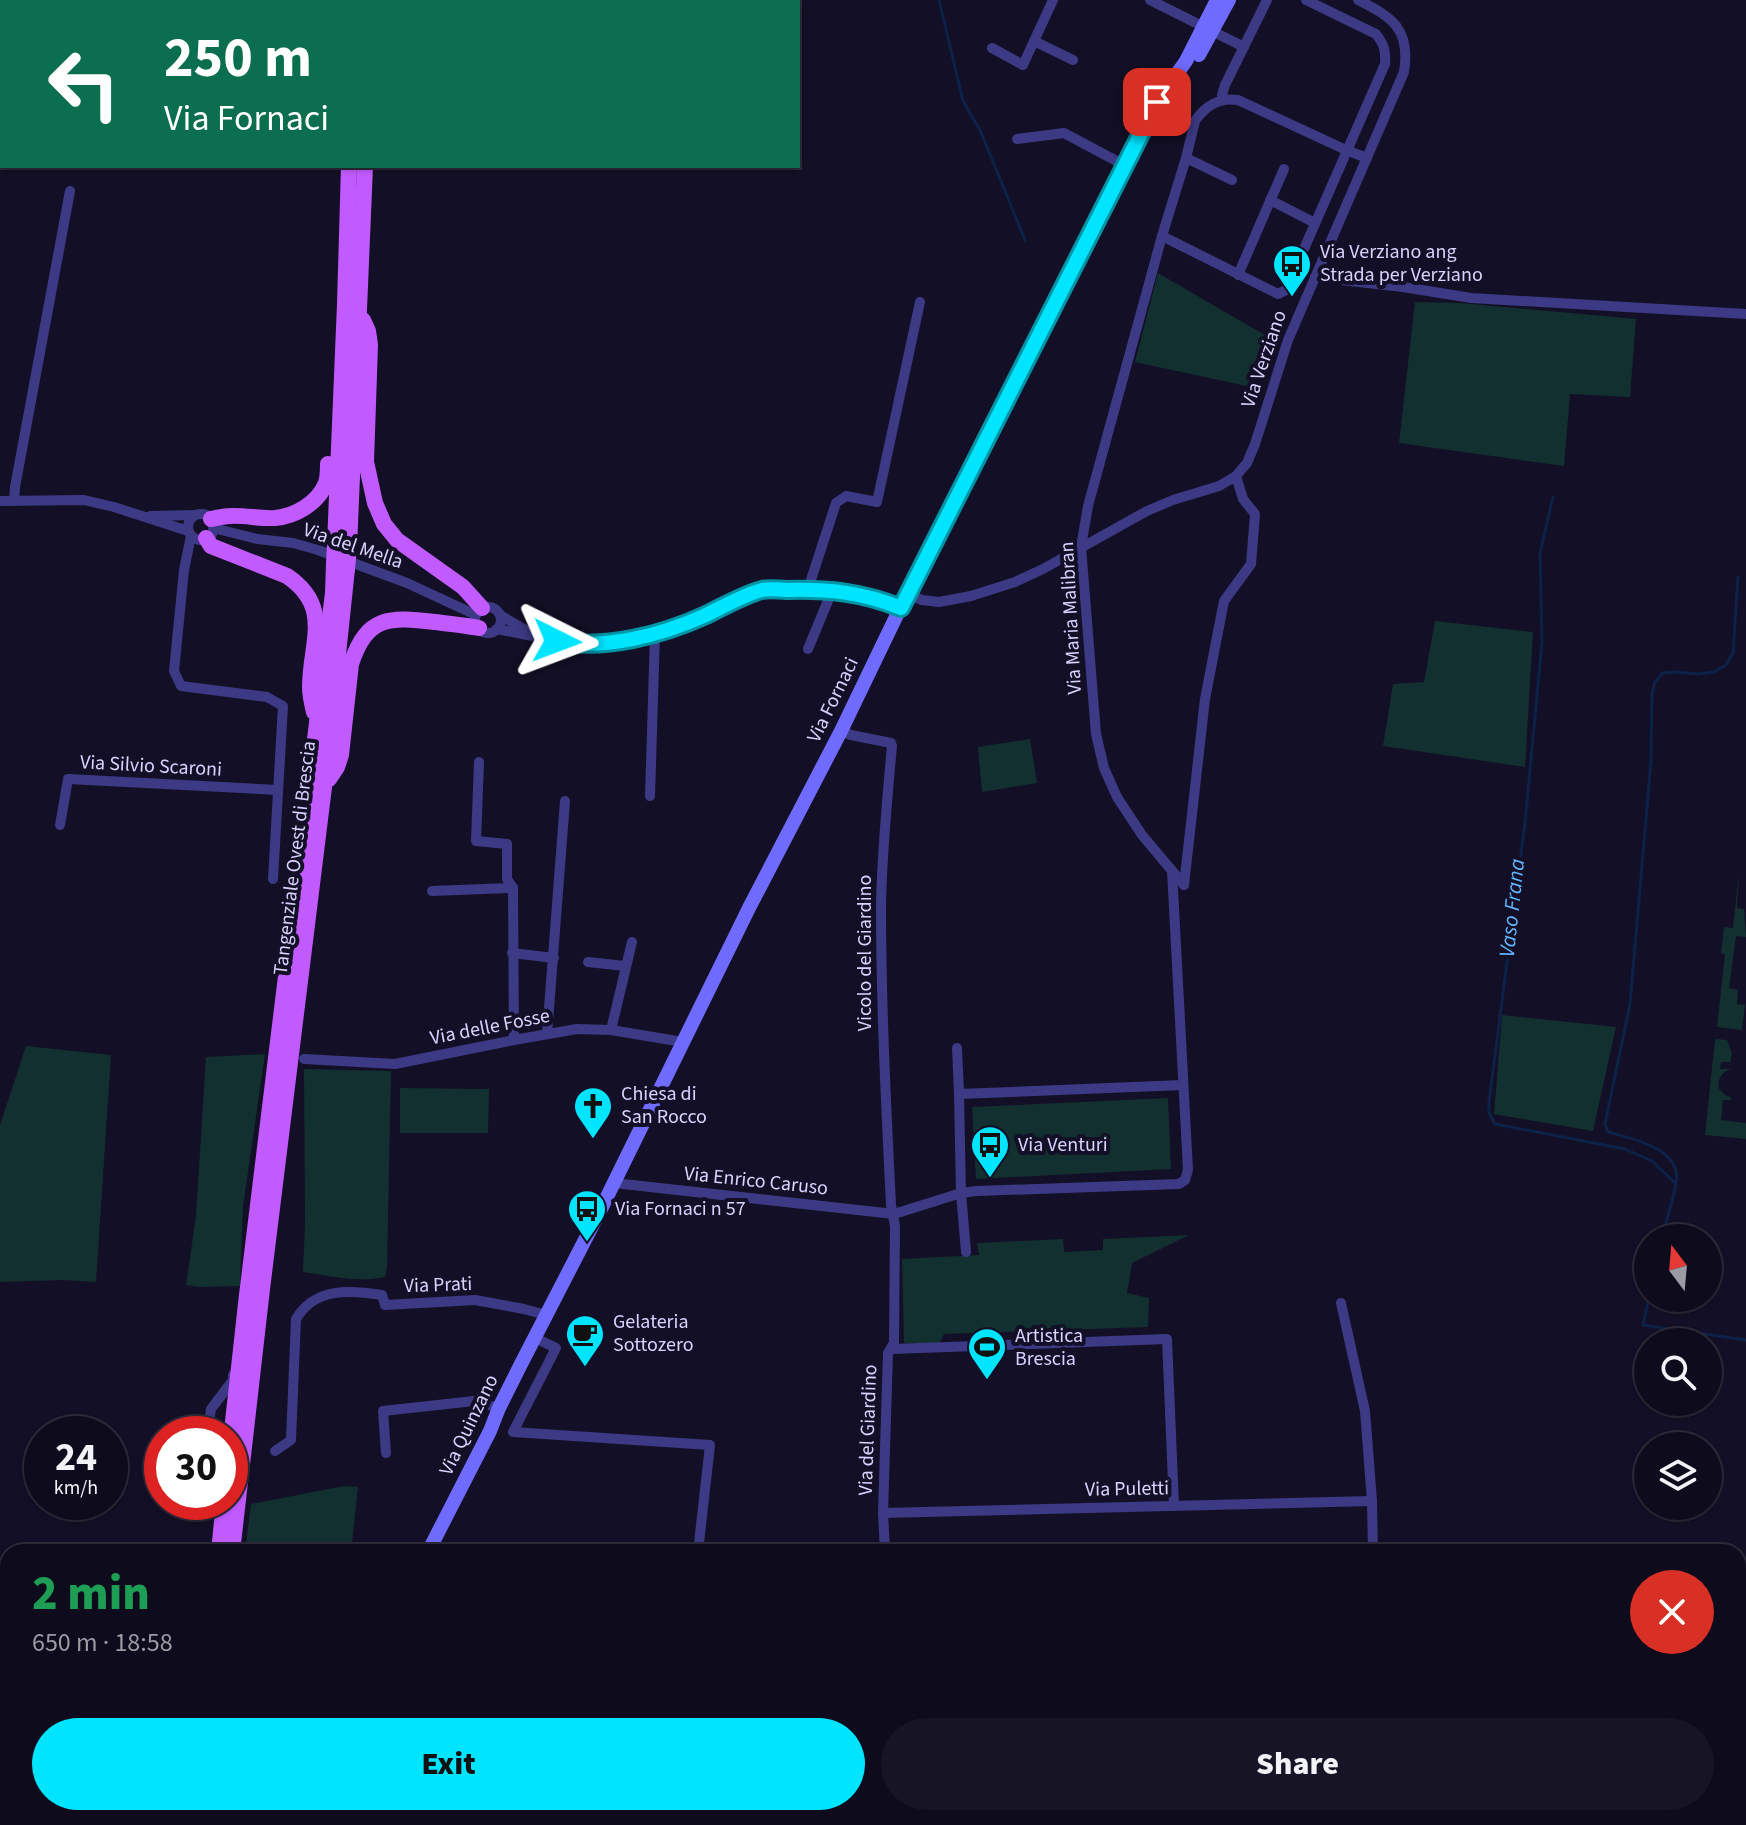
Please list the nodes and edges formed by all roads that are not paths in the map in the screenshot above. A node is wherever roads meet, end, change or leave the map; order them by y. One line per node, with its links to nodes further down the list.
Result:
1 (1053, 0): 10 (street)
2 (1150, 0): 9 (street)
3 (1217, 0): 9 (street, Via Fornaci)
4 (1229, 0): 9 (street, Via Fornaci)
5 (1267, 0): 11 (street)
6 (1306, 0): 8 (street)
7 (1359, 0): 8 (street); 18 (street, Via Verziano)
8 (1351, 21): 16 (street)
9 (1208, 29): 11 (street); 19 (street, Via Fornaci)
10 (1034, 41): 12 (street); 13 (street)
11 (1244, 47): 14 (street)
12 (992, 48)
13 (1073, 60)
14 (1223, 100): 16 (street); 17 (street, Via Maria Malibran)
15 (1017, 139): 19 (street)
16 (1346, 150): 18 (street); 26 (street)
17 (1186, 158): 23 (street); 27 (street, Via Maria Malibran)
18 (1367, 158): 29 (street, Via Verziano)
19 (1124, 165): 44 (street, Via Fornaci)
20 (349, 168): 31 (main road, Tangenziale Ovest di Brescia)
21 (365, 168): 32 (main road, Tangenziale Ovest di Brescia)
22 (1284, 169): 25 (street)
23 (1232, 180)
24 (70, 191): 36 (street)
25 (1270, 200): 26 (street); 28 (street)
26 (1315, 223): 28 (street)
27 (1162, 236): 28 (street); 40 (street, Via Maria Malibran)
28 (1238, 275)
29 (1315, 277): 33 (street); 34 (street, Via Verziano)
30 (920, 302): 42 (street)
31 (345, 304): 38 (main road); 39 (main road, Tangenziale Ovest di Brescia)
32 (360, 314): 39 (main road, Tangenziale Ovest di Brescia); 46 (main road)
33 (1746, 314)
34 (1236, 476): 40 (street); 59 (street, Via Maria Malibran)
35 (0, 501): 36 (street, Via del Mella)
36 (14, 501): 37 (street, Via del Mella)
37 (140, 516): 38 (street, Via del Mella); 38 (street, Via del Mella)
38 (200, 530): 46 (street, Via del Mella); 51 (main road); 55 (street)
39 (342, 546): 41 (main road, Tangenziale Ovest di Brescia, bridge)
40 (1081, 547): 44 (street); 59 (street, Via Maria Malibran)
41 (341, 566): 51 (main road, Tangenziale Ovest di Brescia); 54 (main road, Tangenziale Ovest di Brescia)
42 (808, 589): 43 (street, Via del Mella); 48 (street, Via del Mella)
43 (832, 591): 44 (street, Via del Mella); 50 (street)
44 (904, 601): 52 (street, Via Fornaci)
45 (500, 615): 46 (street, Via del Mella); 47 (street); 49 (street, Via del Mella)
46 (479, 617): 47 (street, Via del Mella); 54 (main road)
47 (497, 629): 49 (street, Via del Mella)
48 (655, 634): 49 (street, Via del Mella); 56 (street)
49 (538, 637)
50 (808, 649)
51 (317, 723): 80 (main road, Tangenziale Ovest di Brescia)
52 (841, 731): 71 (street, Via Fornaci); 78 (street, Vicolo del Giardino)
53 (479, 762): 61 (street)
54 (324, 787): 97 (main road, Tangenziale Ovest di Brescia)
55 (278, 790): 58 (street, Via Silvio Scaroni); 60 (street)
56 (650, 796)
57 (565, 801): 65 (street)
58 (60, 825)
59 (1172, 871): 74 (street)
60 (273, 879)
61 (513, 888): 62 (street); 64 (street)
62 (432, 891)
63 (632, 942): 67 (street)
64 (512, 953): 65 (street); 70 (street)
65 (554, 958): 69 (street)
66 (588, 962): 67 (street)
67 (625, 966): 68 (street)
68 (611, 1030): 69 (street, Via delle Fosse); 71 (street, Via delle Fosse)
69 (547, 1034): 70 (street, Via delle Fosse)
70 (514, 1040): 73 (street, Via delle Fosse)
71 (683, 1042): 76 (street, Via Fornaci)
72 (957, 1048): 75 (street)
73 (304, 1059)
74 (1183, 1085): 75 (street); 77 (street)
75 (959, 1094): 77 (street)
76 (614, 1183): 78 (street, Via Enrico Caruso); 82 (street, Via Fornaci)
77 (961, 1193): 78 (street); 79 (street)
78 (894, 1214): 84 (street, Via del Giardino)
79 (966, 1252)
80 (247, 1295): 86 (street); 87 (main road, Tangenziale Ovest di Brescia)
81 (1341, 1303): 90 (street)
82 (546, 1315): 83 (street, Via Quinzano); 88 (street, Via Prati)
83 (535, 1338): 85 (street, Via Quinzano); 99 (street)
84 (892, 1349): 91 (street); 92 (street, Via del Giardino)
85 (499, 1408): 89 (street); 98 (street, Via Quinzano)
86 (210, 1416)
87 (234, 1416)
88 (275, 1451)
89 (386, 1453)
90 (1372, 1501): 91 (street, Via Puletti); 101 (street)
91 (1174, 1506): 92 (street, Via Puletti)
92 (883, 1513): 100 (street, Via del Giardino)
93 (215, 1520): 95 (street)
94 (222, 1520): 96 (main road)
95 (213, 1544)
96 (220, 1544)
97 (233, 1544)
98 (432, 1544)
99 (699, 1544)
100 (885, 1544)
101 (1373, 1544)

